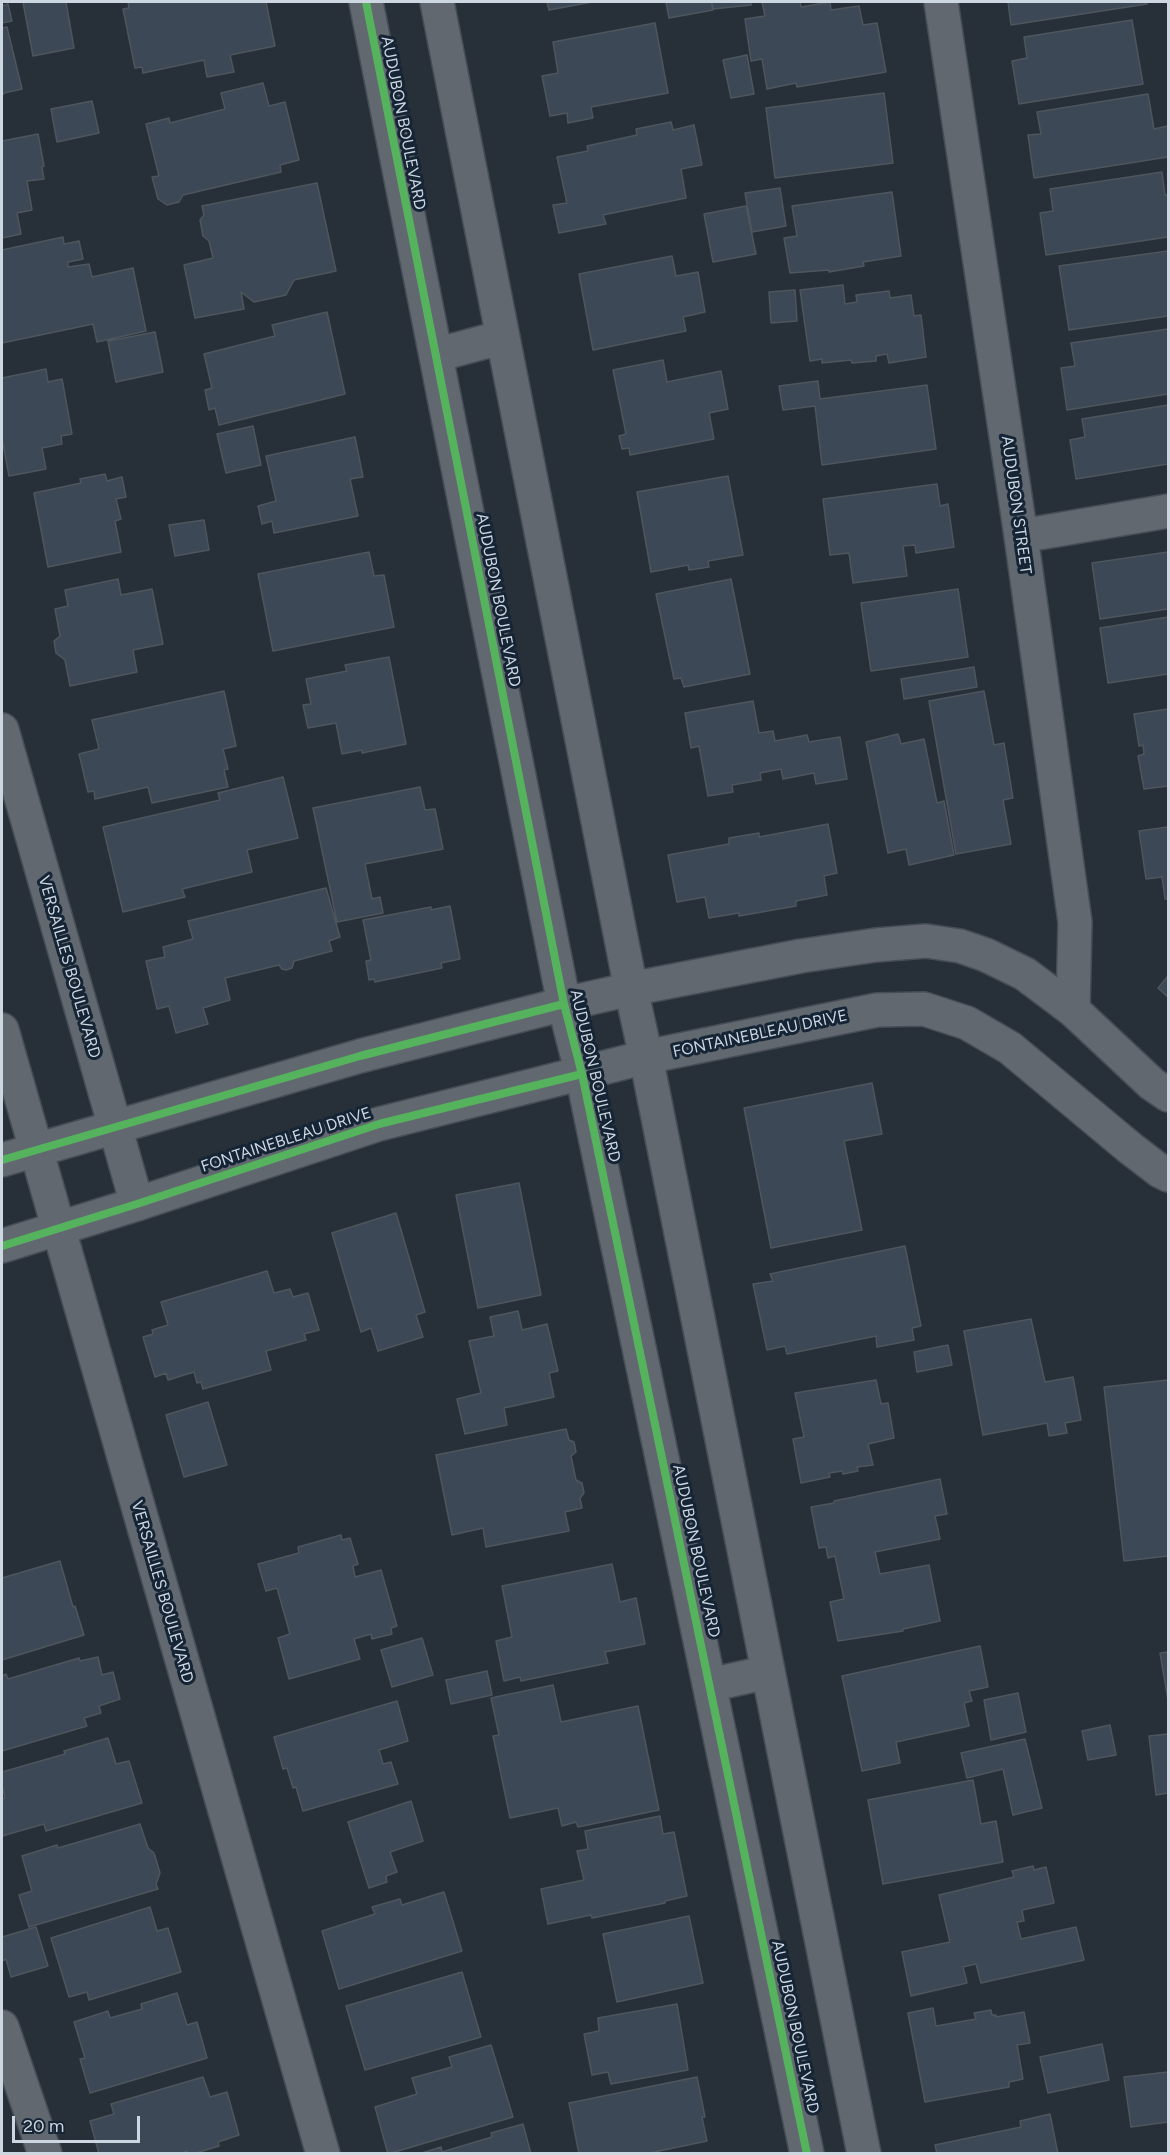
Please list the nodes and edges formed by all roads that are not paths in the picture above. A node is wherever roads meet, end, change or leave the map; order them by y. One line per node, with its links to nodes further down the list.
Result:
1 (366, 2): 5 (street, AUDUBON BOULEVARD)
2 (437, 2): 4 (street)
3 (941, 2): 7 (street, AUDUBON STREET)
4 (503, 337): 5 (street); 9 (street)
5 (435, 355): 10 (street, AUDUBON BOULEVARD)
6 (1168, 511): 7 (street)
7 (1021, 536): 11 (street, AUDUBON STREET)
8 (2, 730): 16 (street, VERSAILLES BOULEVARD)
9 (631, 989): 10 (street); 11 (street); 13 (street)
10 (564, 1004): 14 (street, AUDUBON BOULEVARD); 16 (street)
11 (1073, 1010): 15 (street)
12 (2, 1030): 17 (street, VERSAILLES BOULEVARD)
13 (646, 1057): 14 (street, FONTAINEBLEAU DRIVE); 19 (street, FONTAINEBLEAU DRIVE); 23 (street)
14 (582, 1074): 20 (street, FONTAINEBLEAU DRIVE); 24 (street, AUDUBON BOULEVARD)
15 (1168, 1095)
16 (115, 1126): 17 (street); 20 (street, VERSAILLES BOULEVARD)
17 (36, 1149): 18 (street); 21 (street, VERSAILLES BOULEVARD)
18 (2, 1160)
19 (1168, 1174)
20 (137, 1204): 21 (street, FONTAINEBLEAU DRIVE)
21 (58, 1228): 22 (street, FONTAINEBLEAU DRIVE); 27 (street, VERSAILLES BOULEVARD)
22 (2, 1246)
23 (768, 1672): 24 (street); 29 (street)
24 (710, 1685): 28 (street, AUDUBON BOULEVARD)
25 (2, 2027): 26 (street)
26 (45, 2154)
27 (323, 2154)
28 (807, 2154)
29 (864, 2154)

